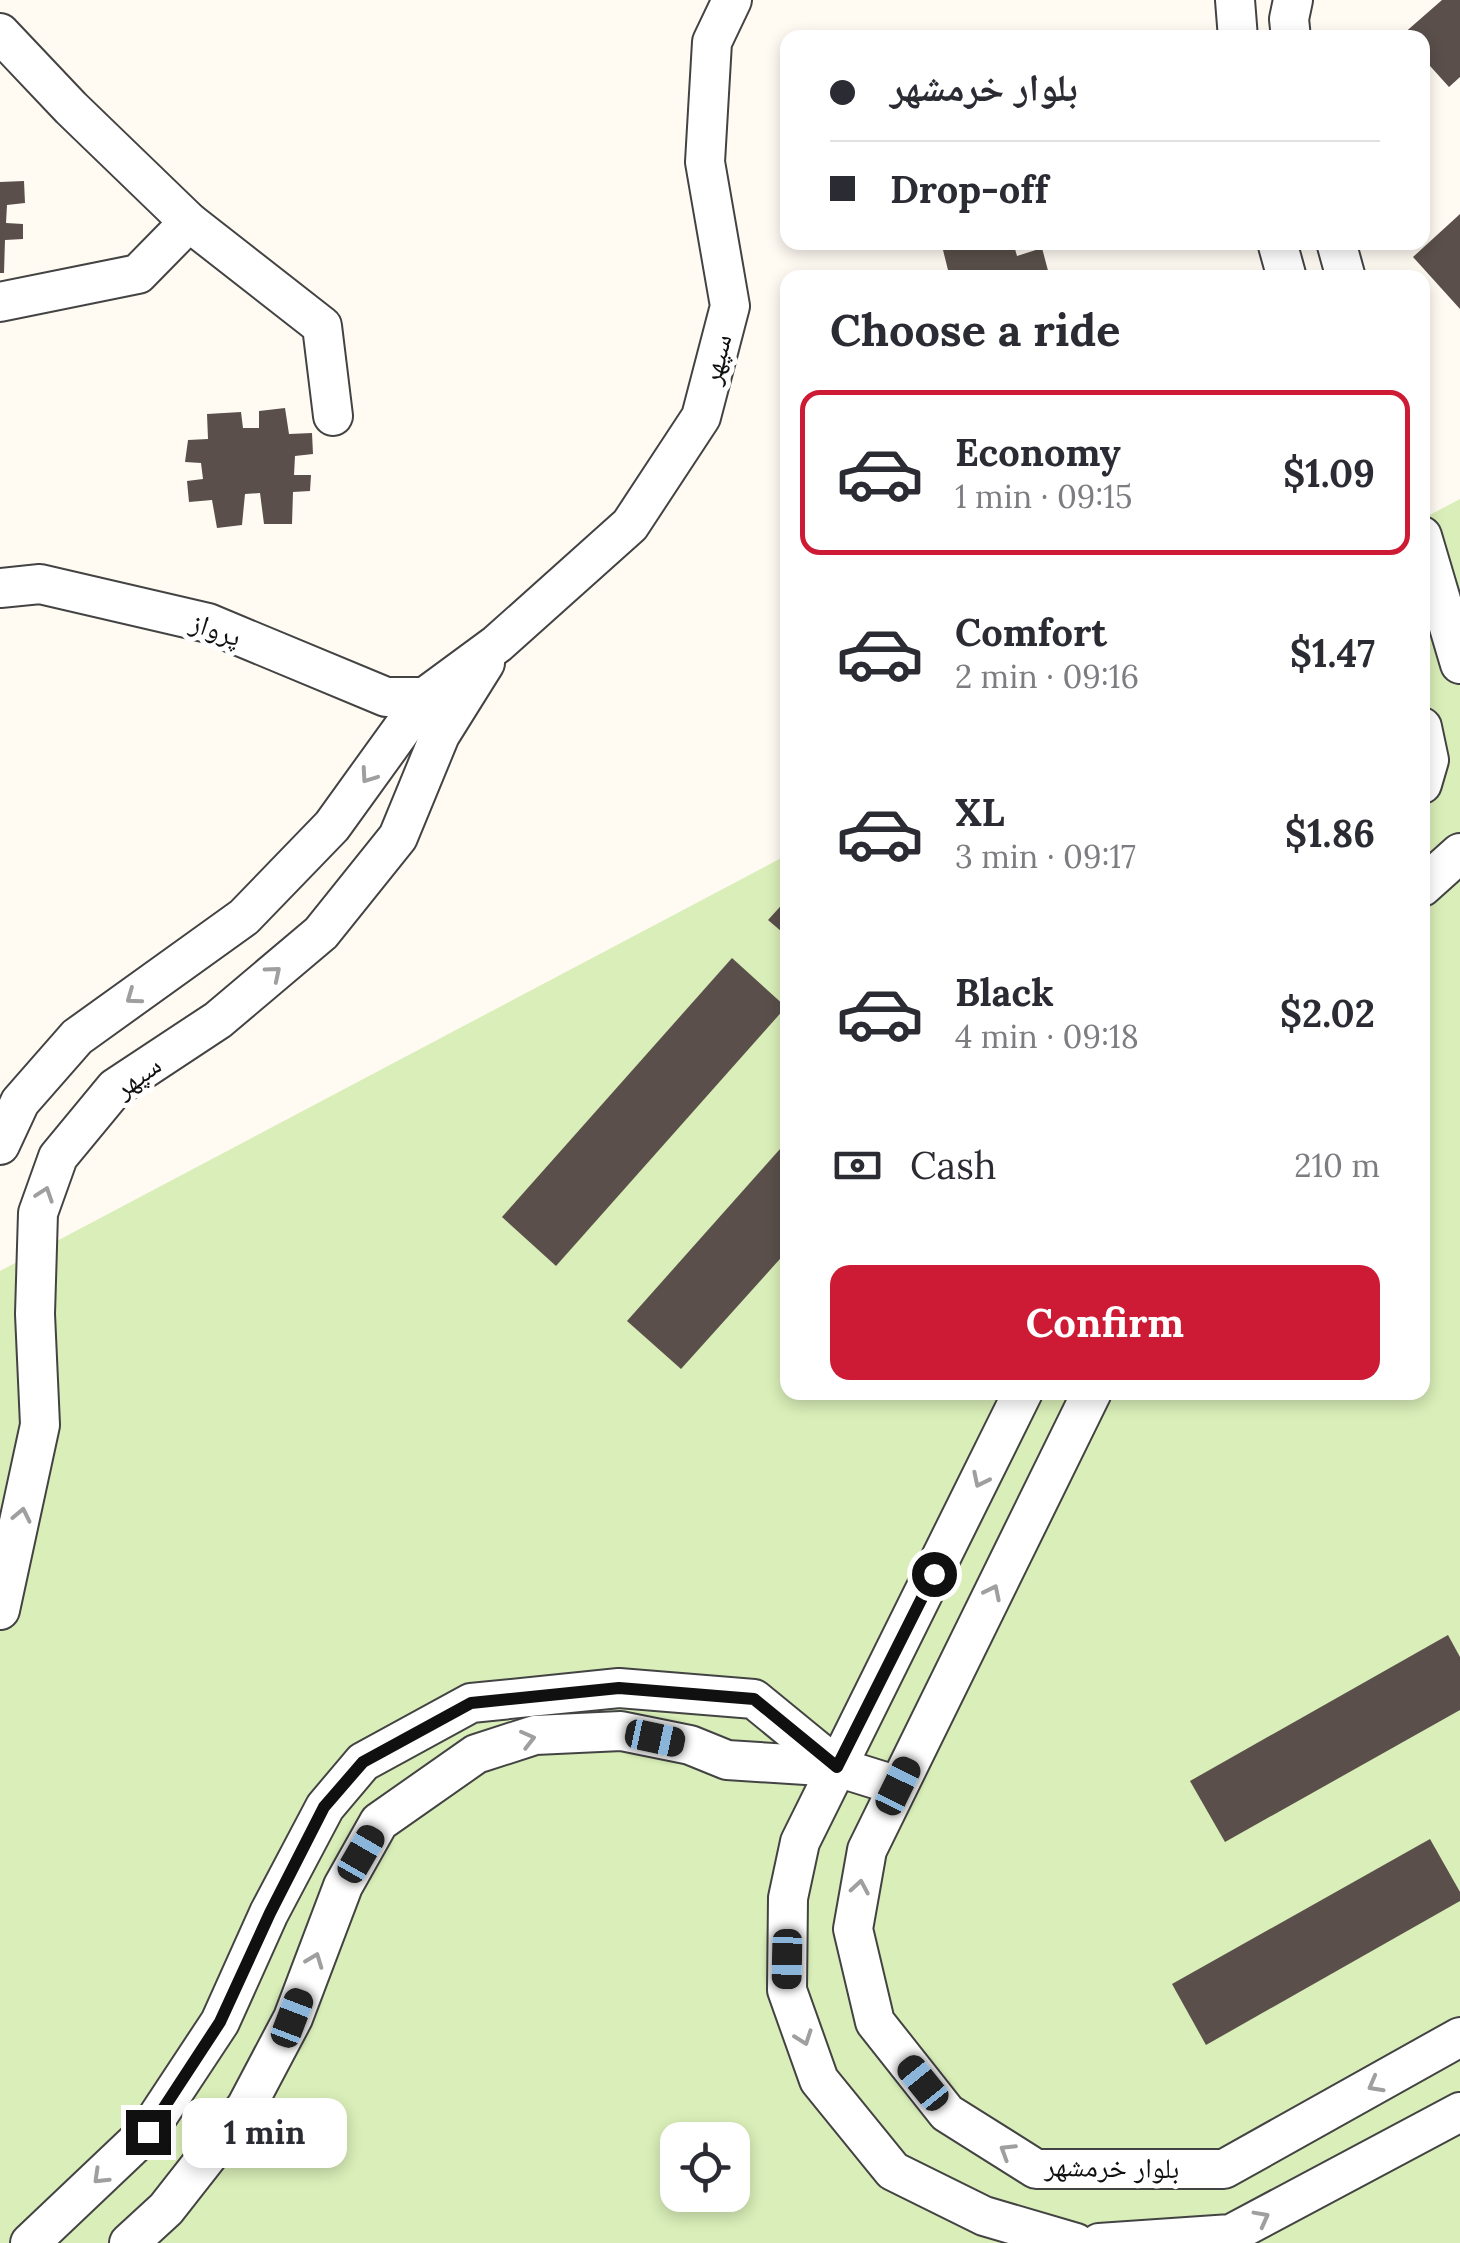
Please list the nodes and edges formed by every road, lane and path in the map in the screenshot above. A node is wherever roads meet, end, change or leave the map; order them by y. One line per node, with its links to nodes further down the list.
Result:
1 (732, 0): 12 (street, سپهر)
2 (1235, 0): 4 (street)
3 (1293, 0): 5 (street)
4 (1237, 30)
5 (1290, 30)
6 (0, 33): 7 (street)
7 (189, 222): 8 (street); 9 (street)
8 (0, 302)
9 (333, 416)
10 (1430, 563): 13 (street)
11 (0, 588): 14 (street, پرواز)
12 (497, 644): 14 (street, سپهر); 20 (street, سپهر, one-way to 12)
13 (1460, 664)
14 (425, 696): 17 (street, سپهر, one-way to 17)
15 (1460, 853): 16 (street)
16 (1430, 881)
17 (0, 1144)
18 (1019, 1400): 21 (street, one-way to 21)
19 (1088, 1400): 22 (street, بلوار خرمشهر, one-way to 19)
20 (0, 1610)
21 (837, 1767): 22 (street); 25 (street, one-way to 25); 26 (street, one-way to 21); 27 (street, one-way to 27)
22 (898, 1786): 23 (street, بلوار خرمشهر, one-way to 22)
23 (1460, 2037)
24 (1460, 2112): 28 (street, one-way to 24)
25 (30, 2243)
26 (129, 2243)
27 (1076, 2243)
28 (1099, 2243)

